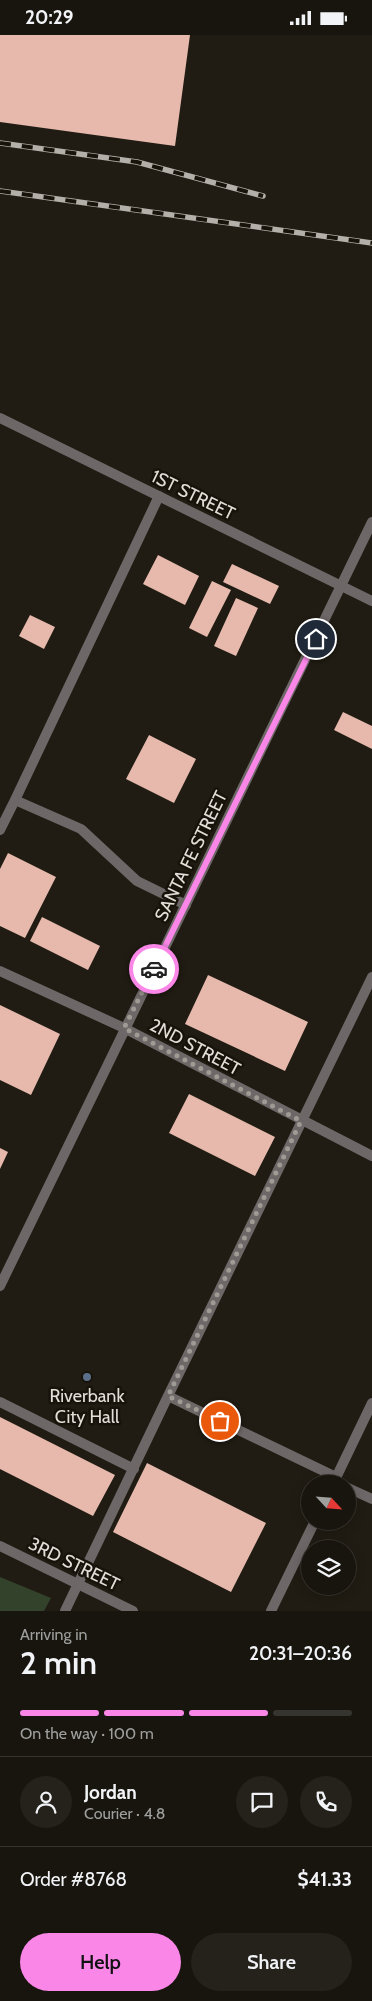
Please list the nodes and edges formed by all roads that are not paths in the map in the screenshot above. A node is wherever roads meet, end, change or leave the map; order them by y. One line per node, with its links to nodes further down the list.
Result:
1 (0, 418): 2 (street, 1ST STREET)
2 (159, 496): 4 (street, 1ST STREET); 6 (street)
3 (372, 522): 4 (street, SANTA FE STREET)
4 (342, 586): 5 (street, 1ST STREET); 8 (street, SANTA FE STREET)
5 (372, 601)
6 (16, 800): 7 (street); 8 (street)
7 (0, 830)
8 (186, 905): 11 (street, SANTA FE STREET)
9 (0, 971): 11 (street, 2ND STREET)
10 (372, 977): 12 (street)
11 (124, 1028): 12 (street, 2ND STREET); 14 (street, SANTA FE STREET)
12 (301, 1121): 13 (street, 2ND STREET); 15 (street)
13 (372, 1156)
14 (0, 1286)
15 (168, 1396): 18 (street); 19 (street)
16 (0, 1402): 18 (street)
17 (372, 1403): 20 (street)
18 (134, 1469): 25 (street)
19 (324, 1475)
20 (339, 1475)
21 (356, 1492): 22 (street)
22 (372, 1499)
23 (311, 1530): 28 (street)
24 (0, 1546): 25 (street, 3RD STREET)
25 (78, 1584): 26 (street); 27 (street, 3RD STREET)
26 (65, 1611)
27 (133, 1611)
28 (271, 1611)

